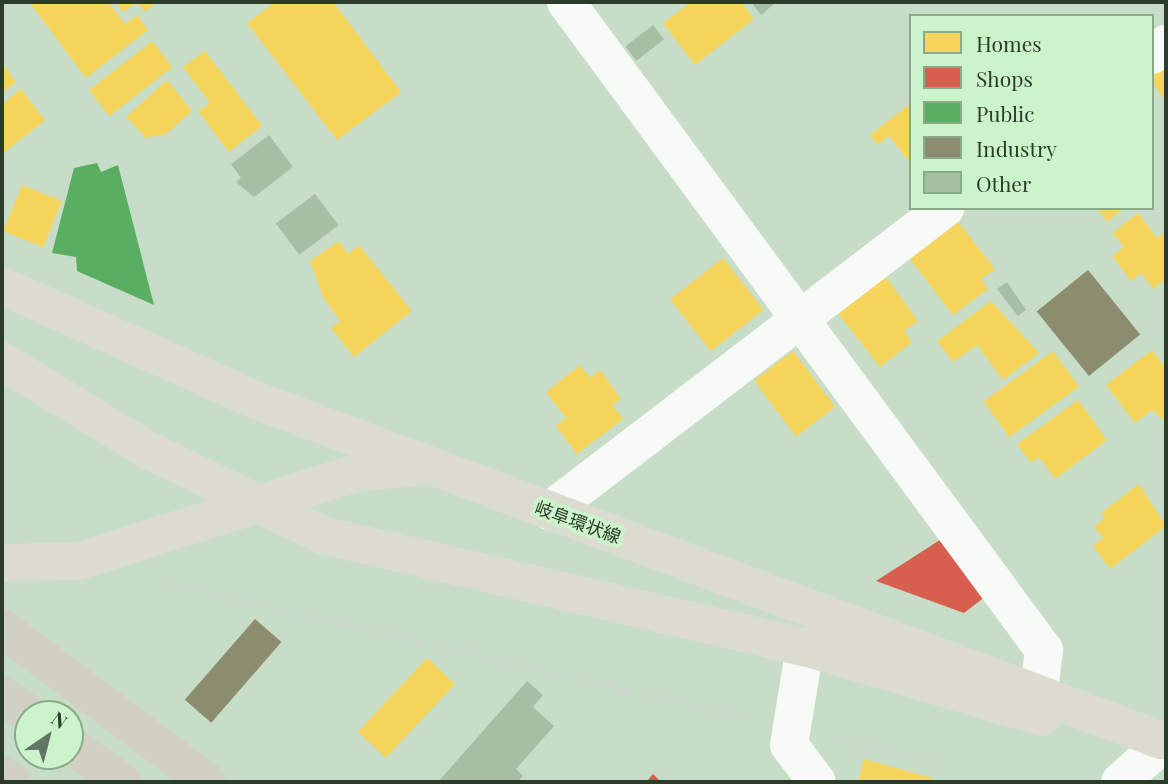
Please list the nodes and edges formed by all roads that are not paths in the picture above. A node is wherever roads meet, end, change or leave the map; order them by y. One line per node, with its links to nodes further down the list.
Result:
1 (566, 2): 4 (street)
2 (943, 210): 4 (street)
3 (2, 286): 6 (main road, 岐阜環状線)
4 (803, 315): 8 (street); 12 (street)
5 (2, 362): 7 (main road)
6 (458, 477): 7 (main road); 8 (main road, 岐阜環状線)
7 (251, 506): 9 (main road); 11 (main road)
8 (549, 511): 12 (main road, 岐阜環状線)
9 (2, 563)
10 (2, 628): 18 (highway)
11 (805, 648): 13 (main road); 19 (street)
12 (1039, 691): 13 (main road, 岐阜環状線)
13 (1165, 739): 20 (street)
14 (84, 755): 17 (highway)
15 (2, 775): 16 (highway)
16 (12, 782)
17 (122, 782)
18 (206, 782)
19 (817, 782)
20 (1120, 782)

